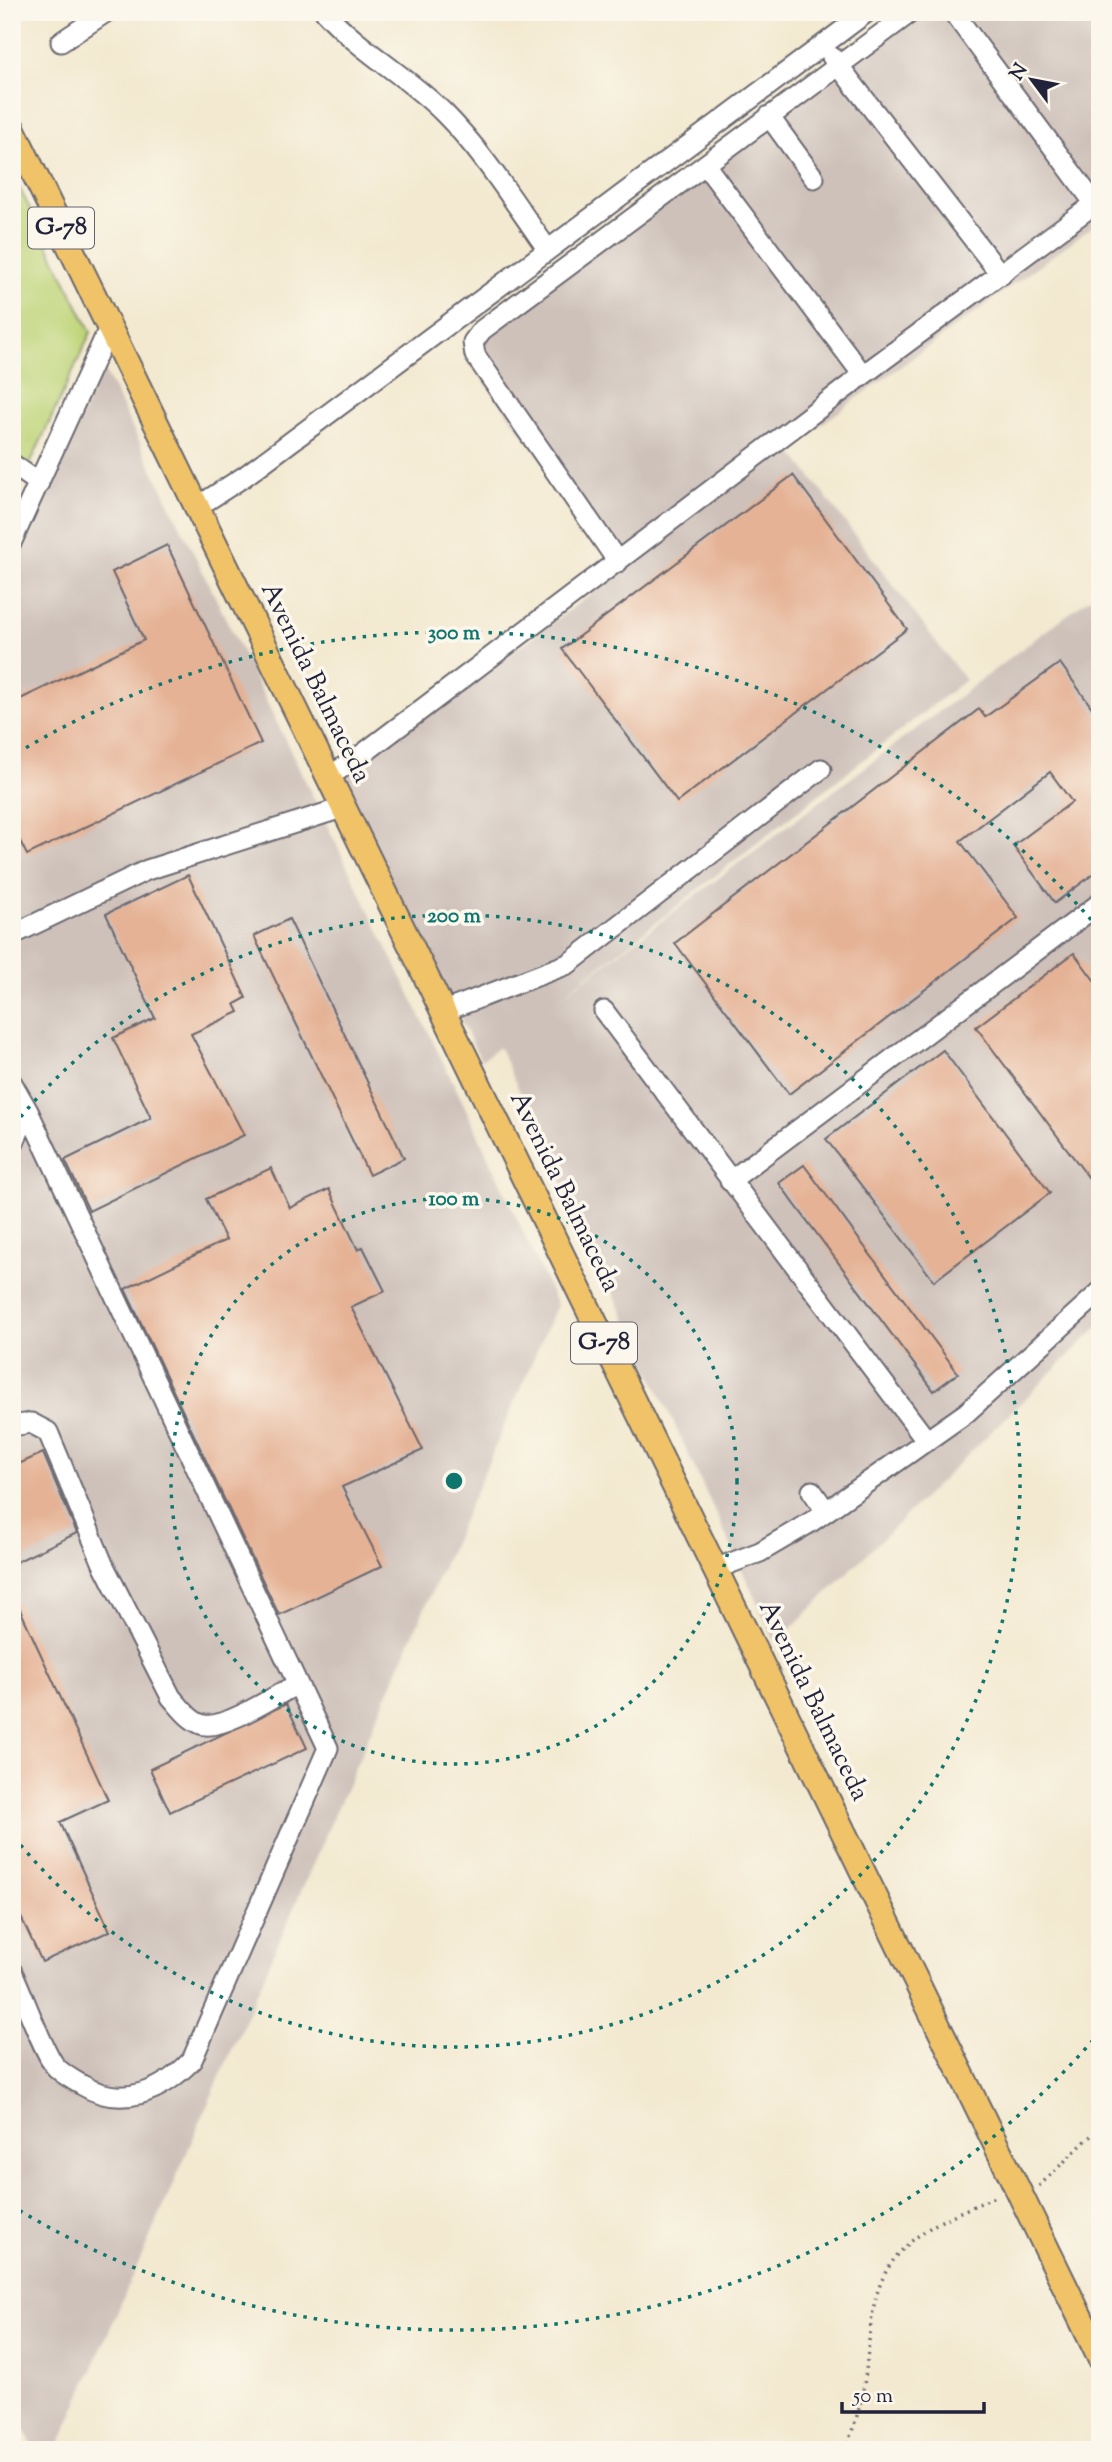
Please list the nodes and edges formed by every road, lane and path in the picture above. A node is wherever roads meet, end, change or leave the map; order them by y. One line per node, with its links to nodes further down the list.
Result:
1 (106, 12): 6 (street)
2 (325, 12): 14 (street)
3 (867, 12): 7 (street)
4 (911, 12): 8 (street)
5 (953, 12): 13 (street)
6 (61, 42)
7 (823, 45): 8 (street); 14 (street)
8 (838, 66): 9 (street); 15 (street)
9 (769, 116): 11 (street); 12 (street)
10 (12, 128): 16 (main road, Avenida Balmaceda / G-78)
11 (706, 166): 17 (street); 22 (street)
12 (814, 178)
13 (1097, 202): 15 (street)
14 (548, 250): 20 (street)
15 (1001, 275): 17 (street)
16 (109, 328): 19 (street); 20 (main road, Avenida Balmaceda / G-78)
17 (863, 375): 22 (street)
18 (12, 464): 19 (street)
19 (39, 483): 21 (street)
20 (197, 508): 24 (main road, Avenida Balmaceda / G-78)
21 (12, 541)
22 (618, 562): 24 (street)
23 (821, 769): 29 (street)
24 (327, 778): 25 (main road, Avenida Balmaceda / G-78)
25 (342, 808): 27 (street); 29 (main road, Avenida Balmaceda / G-78)
26 (1100, 903): 33 (street)
27 (12, 935)
28 (604, 1011): 33 (street)
29 (442, 1012): 39 (main road, Avenida Balmaceda / G-78)
30 (12, 1083): 31 (street)
31 (28, 1111): 32 (street); 40 (street)
32 (12, 1147)
33 (730, 1181): 36 (street)
34 (1100, 1292): 36 (street)
35 (12, 1426): 40 (street)
36 (927, 1441): 38 (street)
37 (812, 1491): 38 (street)
38 (826, 1511): 39 (street)
39 (715, 1569): 43 (main road, Avenida Balmaceda / G-78)
40 (298, 1684): 41 (street)
41 (12, 1972)
42 (1100, 2127): 43 (path)
43 (1021, 2193): 44 (main road, Avenida Balmaceda / G-78); 45 (path)
44 (1100, 2358)
45 (845, 2450)

